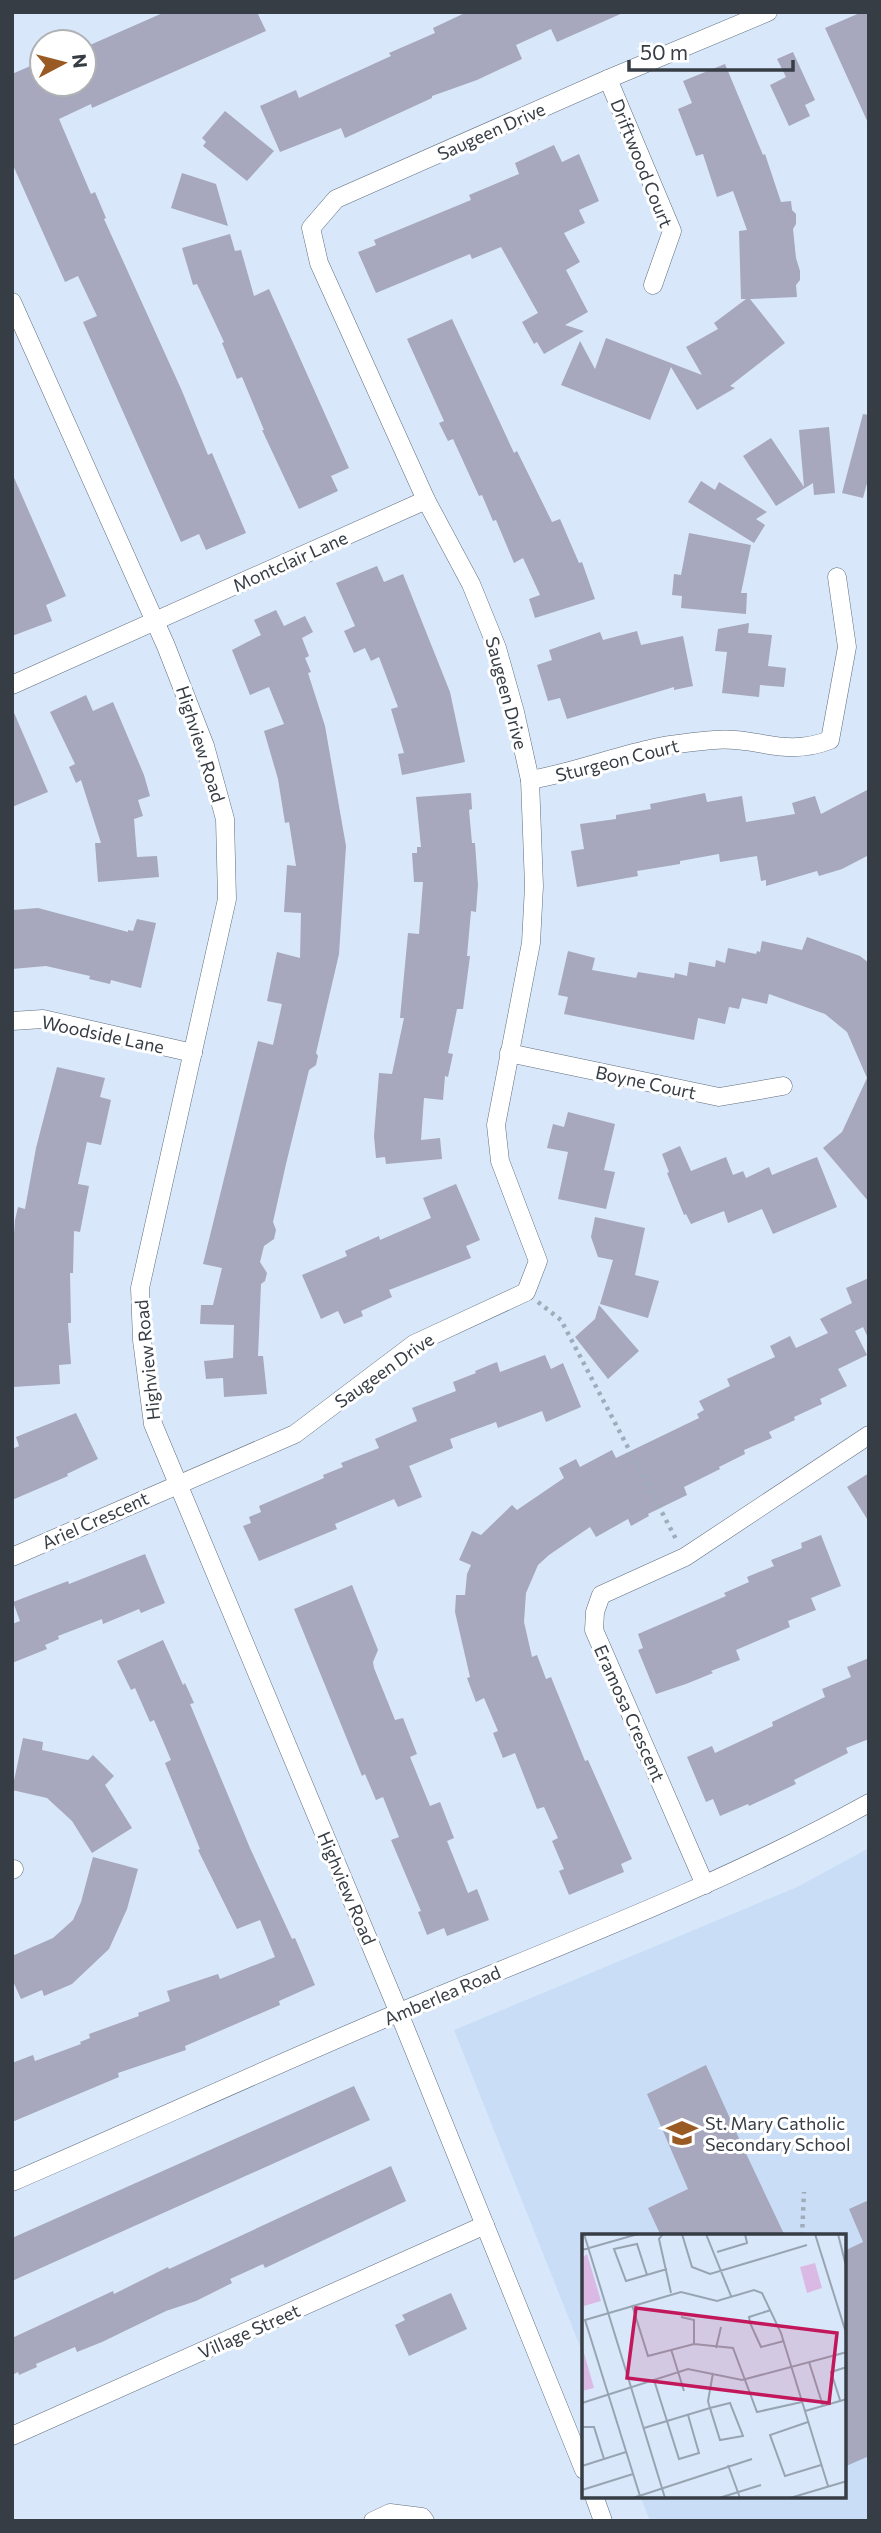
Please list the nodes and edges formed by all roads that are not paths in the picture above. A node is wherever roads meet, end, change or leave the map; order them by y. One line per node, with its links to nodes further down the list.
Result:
1 (768, 12): 2 (street, Saugeen Drive)
2 (608, 79): 3 (street, Driftwood Court); 6 (street, Saugeen Drive)
3 (653, 285)
4 (12, 302): 5 (street, Highview Road)
5 (19, 332): 8 (street, Highview Road)
6 (426, 500): 8 (street, Montclair Lane); 10 (street, Saugeen Drive)
7 (837, 577): 10 (street, Sturgeon Court)
8 (154, 621): 9 (street, Montclair Lane); 12 (street, Highview Road)
9 (12, 685)
10 (530, 780): 13 (street, Saugeen Drive)
11 (12, 1021): 12 (street, Woodside Lane)
12 (193, 1053): 16 (street, Highview Road)
13 (509, 1054): 14 (street, Boyne Court); 16 (street, Saugeen Drive)
14 (783, 1086)
15 (869, 1435): 19 (street, Eramosa Crescent)
16 (177, 1483): 17 (street, Ariel Crescent); 20 (street, Highview Road)
17 (12, 1557)
18 (869, 1803): 19 (street, Amberlea Road)
19 (705, 1885): 20 (street, Amberlea Road)
20 (399, 2013): 21 (street, Amberlea Road); 22 (street, Highview Road)
21 (12, 2182)
22 (485, 2225): 23 (street, Village Street); 24 (street, Highview Road)
23 (12, 2436)
24 (582, 2468)
25 (595, 2498): 28 (street)
26 (373, 2521): 27 (street)
27 (425, 2521)
28 (603, 2521)

